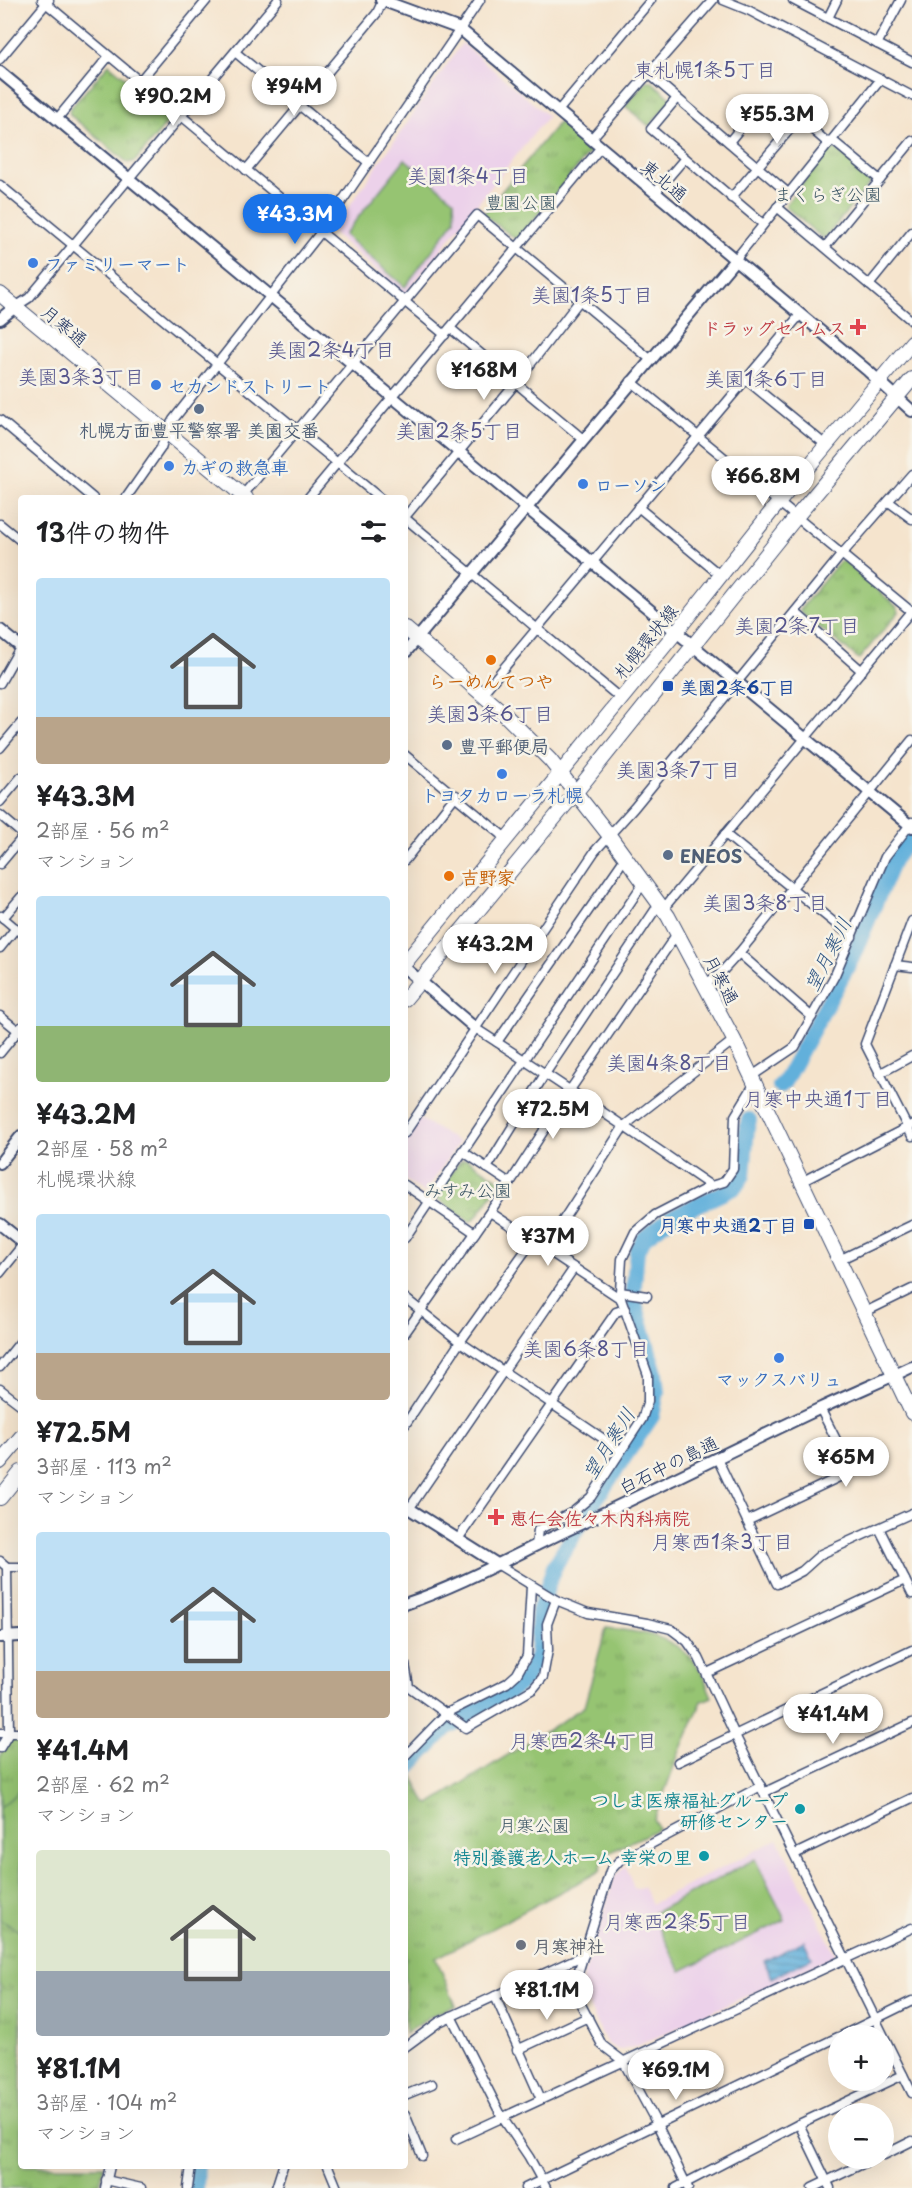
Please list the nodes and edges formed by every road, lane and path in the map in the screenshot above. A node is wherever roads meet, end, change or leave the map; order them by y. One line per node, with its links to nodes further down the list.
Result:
1 (207, 0): 22 (street)
2 (278, 0): 15 (street)
3 (382, 0): 13 (street, 東北通); 25 (street)
4 (480, 0): 13 (street)
5 (651, 0): 26 (street)
6 (713, 0): 20 (street)
7 (723, 0): 21 (street)
8 (793, 0): 12 (street)
9 (837, 0): 12 (street)
10 (901, 0): 14 (street)
11 (46, 1): 16 (street); 17 (street)
12 (828, 18): 14 (street)
13 (460, 29): 26 (street, 東北通); 36 (street)
14 (878, 44): 18 (street)
15 (235, 52): 25 (street); 27 (street)
16 (109, 56): 22 (street); 28 (street)
17 (0, 59)
18 (912, 62)
19 (0, 72): 28 (street)
20 (649, 74): 24 (street); 30 (street)
21 (881, 79): 23 (street); 33 (street)
22 (139, 82): 27 (street)
23 (912, 96)
24 (677, 98): 32 (street); 35 (street)
25 (300, 105): 36 (street); 38 (street)
26 (558, 111): 30 (street, 東北通)
27 (181, 117): 38 (street); 39 (street)
28 (57, 119): 39 (street)
29 (785, 135): 32 (street); 33 (street); 37 (street)
30 (591, 139): 34 (street, 東北通)
31 (912, 141): 40 (street)
32 (729, 142): 37 (street)
33 (831, 142): 40 (street); 43 (street)
34 (601, 147): 42 (street, 東北通); 51 (street)
35 (685, 158): 42 (street); 44 (street)
36 (369, 163): 47 (street)
37 (758, 167): 43 (street); 44 (street)
38 (246, 170): 47 (street)
39 (129, 179): 49 (street); 55 (street)
40 (880, 180): 50 (street)
41 (0, 185): 49 (street)
42 (655, 193): 52 (street, 東北通)
43 (788, 193): 45 (street)
44 (731, 198): 46 (street)
45 (777, 207): 46 (street); 50 (street)
46 (763, 224): 52 (street)
47 (321, 232): 55 (street); 57 (street)
48 (912, 232): 53 (street)
49 (74, 246): 58 (street); 66 (street)
50 (825, 247): 53 (street)
51 (517, 248): 56 (street); 57 (street); 62 (street)
52 (734, 261): 59 (street, 東北通); 64 (street)
53 (869, 285): 61 (street)
54 (0, 294): 58 (main road, 月寒通)
55 (270, 297): 65 (street); 66 (street)
56 (580, 300): 64 (street); 71 (street)
57 (405, 301): 62 (street); 65 (street)
58 (15, 307): 60 (street); 77 (main road, 月寒通)
59 (799, 316): 67 (street); 70 (street, 東北通)
60 (0, 319)
61 (912, 321)
62 (448, 331): 71 (street); 72 (street)
63 (912, 342): 70 (main road, 札幌環状線)
64 (650, 359): 69 (street)
65 (353, 364): 72 (street); 76 (street)
66 (217, 365): 76 (street); 77 (street)
67 (745, 379): 78 (street); 80 (street)
68 (912, 379): 73 (main road)
69 (631, 381): 78 (street); 79 (street)
70 (879, 382): 73 (street, 東北通); 80 (main road, 札幌環状線)
71 (516, 383): 79 (street); 81 (street)
72 (393, 397): 81 (street); 82 (street)
73 (896, 398): 74 (street, 東北通); 95 (main road)
74 (912, 411)
75 (0, 420): 84 (street)
76 (297, 431): 82 (street); 87 (street)
77 (166, 432): 85 (street); 86 (main road, 月寒通)
78 (698, 436): 90 (street); 93 (street)
79 (583, 439): 92 (street)
80 (827, 446): 90 (main road, 札幌環状線)
81 (459, 452): 92 (street); 94 (street)
82 (337, 463): 88 (street); 89 (street)
83 (912, 474): 91 (street)
84 (89, 495)
85 (128, 495)
86 (243, 495)
87 (247, 495)
88 (310, 495)
89 (376, 495)
90 (779, 502): 95 (street); 103 (main road, 札幌環状線)
91 (889, 502): 96 (street); 100 (street)
92 (526, 507): 101 (street); 102 (street)
93 (638, 507): 101 (street); 103 (street)
94 (408, 514)
95 (797, 516): 100 (street); 112 (main road)
96 (912, 519)
97 (408, 520): 102 (street)
98 (0, 524): 99 (street)
99 (18, 539)
100 (842, 554): 104 (street); 105 (street)
101 (593, 562): 106 (street); 109 (street)
102 (471, 573): 106 (street); 110 (street)
103 (720, 575): 109 (main road, 札幌環状線)
104 (912, 611): 115 (street)
105 (795, 612): 115 (street); 117 (street)
106 (537, 628): 118 (street); 119 (street)
107 (0, 630): 111 (street)
108 (408, 630): 110 (main road, 月寒通)
109 (676, 632): 112 (street); 119 (main road, 札幌環状線)
110 (418, 638): 113 (street); 118 (main road, 月寒通)
111 (18, 645)
112 (692, 646): 117 (street); 127 (main road)
113 (408, 650)
114 (18, 652): 116 (street)
115 (862, 671): 121 (street)
116 (0, 683)
117 (737, 683): 121 (street); 135 (street)
118 (482, 694): 125 (main road, 月寒通)
119 (621, 699): 125 (main road, 札幌環状線)
120 (18, 727): 123 (street)
121 (805, 738): 128 (street); 134 (street)
122 (912, 740): 128 (street)
123 (0, 748)
124 (408, 760): 129 (street)
125 (561, 773): 127 (main road, 月寒通); 136 (main road, 札幌環状線)
126 (18, 781): 130 (street)
127 (576, 792): 135 (main road, 月寒通); 156 (main road)
128 (870, 793): 132 (street); 142 (street)
129 (456, 795): 136 (street); 138 (street)
130 (0, 802)
131 (0, 815): 133 (street)
132 (911, 825): 149 (street)
133 (18, 830)
134 (725, 834): 142 (street); 144 (street)
135 (609, 835): 139 (main road, 月寒通); 161 (street)
136 (507, 839): 152 (main road, 札幌環状線)
137 (18, 843): 140 (street)
138 (408, 856)
139 (625, 858): 141 (main road, 月寒通); 165 (street)
140 (0, 864)
141 (644, 882): 144 (main road, 月寒通); 168 (street)
142 (792, 889): 149 (street); 151 (street)
143 (18, 900): 145 (street)
144 (661, 906): 148 (main road, 月寒通); 169 (street)
145 (2, 917): 147 (street)
146 (912, 921): 153 (street)
147 (18, 931): 150 (street)
148 (678, 932): 157 (main road, 月寒通); 172 (street)
149 (852, 938): 160 (street)
150 (0, 948)
151 (739, 953): 157 (street); 160 (street)
152 (408, 959)
153 (895, 964): 154 (street); 170 (street)
154 (912, 968)
155 (408, 970): 156 (street)
156 (420, 980): 158 (main road); 161 (street)
157 (704, 984): 164 (main road, 月寒通)
158 (408, 995)
159 (0, 1016): 162 (street)
160 (812, 1017): 171 (street)
161 (475, 1028): 165 (street); 174 (street)
162 (18, 1029)
163 (18, 1032): 166 (street)
164 (734, 1040): 171 (main road, 月寒通); 173 (street)
165 (497, 1042): 168 (street)
166 (0, 1053)
167 (912, 1056): 170 (street)
168 (524, 1062): 169 (street); 177 (street)
169 (545, 1074): 172 (street); 179 (street)
170 (879, 1074): 175 (street)
171 (754, 1080): 180 (main road, 月寒通); 182 (street)
172 (570, 1090): 173 (street); 181 (street)
173 (624, 1126): 182 (street); 192 (street)
174 (408, 1128)
175 (911, 1130): 180 (street)
176 (18, 1140): 178 (street)
177 (462, 1151): 179 (street); 184 (street)
178 (0, 1163)
179 (487, 1168): 181 (street)
180 (801, 1182): 194 (main road, 月寒通)
181 (510, 1183): 185 (street)
182 (711, 1186): 198 (street)
183 (408, 1187): 184 (street)
184 (429, 1201): 188 (street); 189 (street)
185 (490, 1212): 189 (street); 191 (street)
186 (0, 1224): 190 (street)
187 (912, 1225): 194 (street)
188 (408, 1233)
189 (475, 1233): 202 (street)
190 (18, 1239)
191 (533, 1240): 192 (street); 205 (street)
192 (545, 1248): 195 (street)
193 (18, 1251): 196 (street)
194 (839, 1260): 203 (main road, 月寒通)
195 (574, 1268): 198 (street); 209 (street)
196 (0, 1274)
197 (912, 1290): 203 (street)
198 (623, 1295): 199 (street); 201 (street)
199 (647, 1296)
200 (408, 1301): 202 (street)
201 (625, 1309): 213 (street); 218 (street)
202 (420, 1311): 204 (street); 205 (street)
203 (863, 1313): 210 (main road, 月寒通)
204 (408, 1329)
205 (460, 1342): 209 (street); 216 (street)
206 (18, 1345): 207 (street)
207 (0, 1367)
208 (912, 1367): 210 (street, 白石中の島通)
209 (503, 1372): 213 (street); 223 (street)
210 (894, 1375): 214 (street, 白石中の島通); 215 (main road, 月寒通)
211 (0, 1389): 212 (street)
212 (18, 1404)
213 (553, 1404): 218 (street); 228 (street)
214 (820, 1408): 219 (street, 白石中の島通); 226 (street)
215 (912, 1413)
216 (408, 1420)
217 (18, 1441): 220 (main road)
218 (620, 1449): 229 (street)
219 (717, 1458): 226 (street); 229 (street, 白石中の島通)
220 (0, 1462)
221 (18, 1479): 222 (main road)
222 (0, 1498)
223 (408, 1506)
224 (408, 1508): 228 (street)
225 (912, 1513): 227 (street)
226 (747, 1521): 227 (street)
227 (879, 1528): 233 (street)
228 (458, 1539): 231 (street)
229 (536, 1546): 231 (street, 白石中の島通)
230 (3, 1564): 232 (street); 239 (street)
231 (497, 1564): 234 (street); 237 (street, 白石中の島通)
232 (18, 1566)
233 (907, 1578): 235 (street); 241 (street)
234 (531, 1586): 236 (street); 243 (street)
235 (912, 1594)
236 (553, 1599): 241 (street); 243 (street)
237 (408, 1603)
238 (18, 1636): 239 (street)
239 (3, 1637): 245 (street)
240 (912, 1650): 246 (street)
241 (706, 1673): 246 (street)
242 (408, 1689): 243 (street)
243 (449, 1715): 248 (street)
244 (912, 1723): 250 (street)
245 (5, 1733): 247 (street)
246 (735, 1735): 249 (street); 250 (street)
247 (0, 1748)
248 (408, 1753)
249 (678, 1762)
250 (763, 1789): 252 (street); 254 (street)
251 (912, 1798): 252 (street)
252 (795, 1854): 255 (street)
253 (912, 1928): 255 (street)
254 (584, 1955): 256 (street); 259 (street)
255 (847, 1957): 260 (street); 265 (street)
256 (495, 1996): 258 (street); 264 (street)
257 (912, 2001): 260 (street)
258 (451, 2016): 263 (street); 272 (street)
259 (588, 2017): 264 (street); 265 (street)
260 (876, 2018): 261 (street); 267 (street)
261 (862, 2025)
262 (828, 2042): 274 (street)
263 (408, 2045)
264 (517, 2050): 271 (street)
265 (623, 2061): 271 (street); 274 (street)
266 (912, 2067): 267 (street)
267 (903, 2073): 269 (street); 275 (street)
268 (432, 2084): 270 (street)
269 (912, 2093)
270 (408, 2094)
271 (541, 2099): 272 (street)
272 (502, 2117): 276 (street); 286 (street)
273 (408, 2121): 279 (street)
274 (657, 2124): 286 (street); 288 (street)
275 (799, 2124): 287 (street); 288 (street)
276 (456, 2139)
277 (912, 2141): 278 (street)
278 (894, 2150)
279 (422, 2156)
280 (109, 2169): 285 (street)
281 (191, 2169): 290 (street)
282 (282, 2169): 291 (street)
283 (329, 2169): 292 (street)
284 (855, 2169): 287 (street)
285 (106, 2184): 289 (street)
286 (544, 2184): 293 (street)
287 (828, 2184): 295 (street)
288 (687, 2186): 294 (street)
289 (141, 2188)
290 (188, 2188)
291 (276, 2188)
292 (337, 2188)
293 (525, 2188)
294 (676, 2188)
295 (812, 2188)

